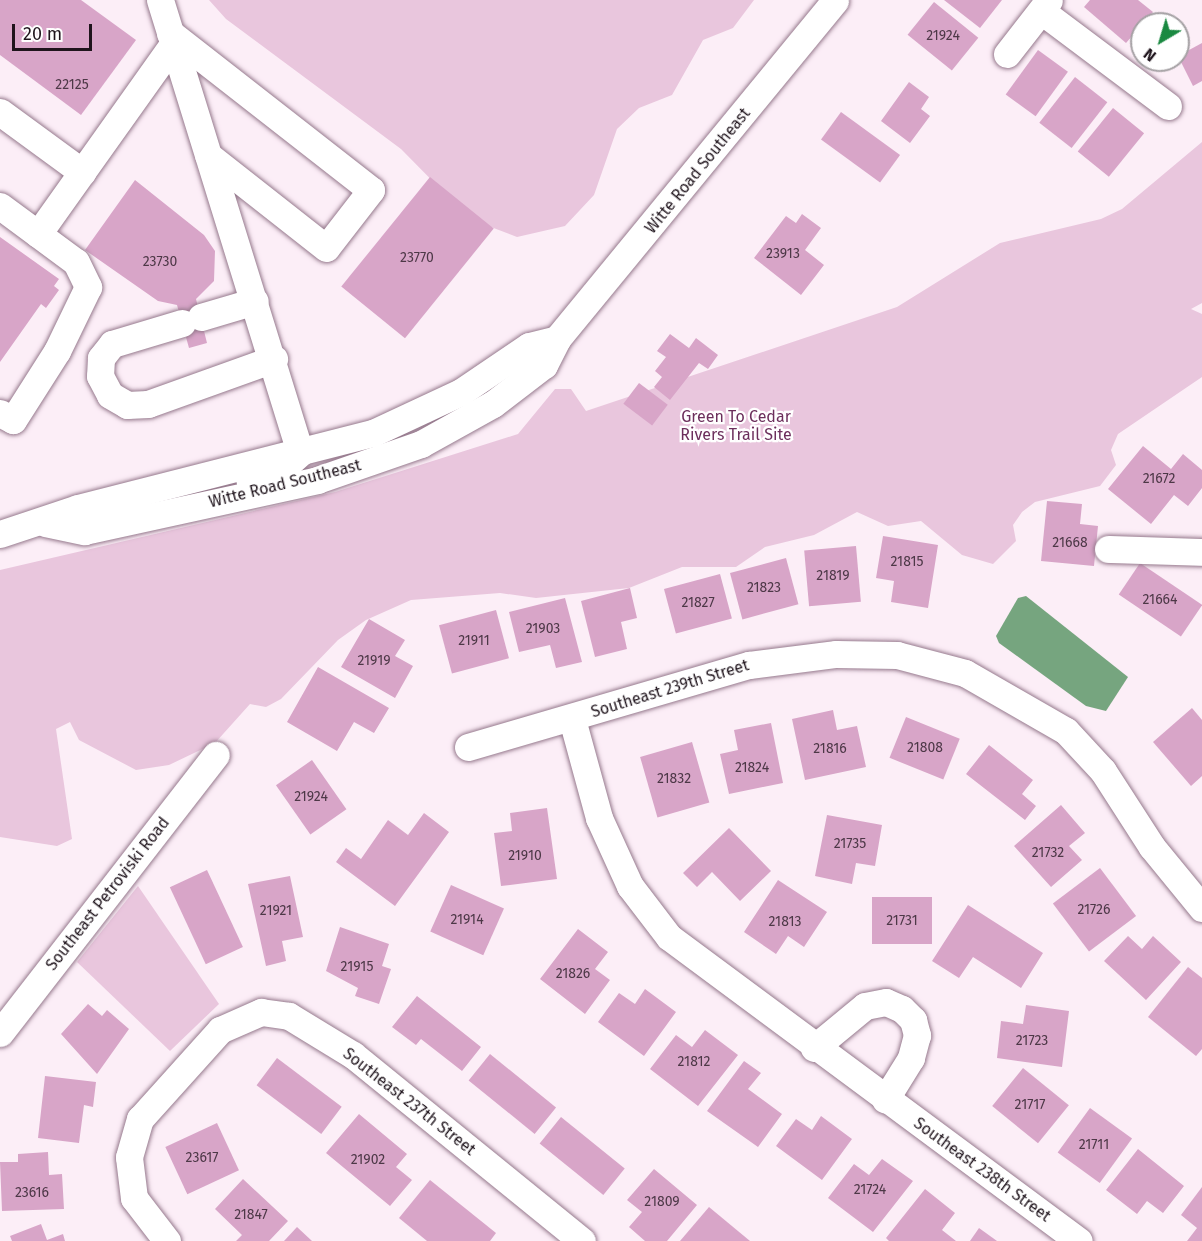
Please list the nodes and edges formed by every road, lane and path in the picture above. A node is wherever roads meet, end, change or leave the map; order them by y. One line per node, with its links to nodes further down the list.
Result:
1 (160, 0): 4 (street)
2 (835, 0): 13 (street, Witte Road Southeast)
3 (1047, 6): 5 (street); 6 (street)
4 (172, 38): 8 (street); 8 (street); 9 (street)
5 (1007, 54)
6 (1168, 106)
7 (0, 112): 9 (street)
8 (208, 155): 12 (street)
9 (82, 172): 11 (street)
10 (0, 206): 11 (street)
11 (38, 234): 15 (street)
12 (255, 301): 14 (street); 14 (street)
13 (557, 339): 16 (street, Witte Road Southeast); 17 (street, Witte Road Southeast)
14 (273, 359): 16 (street)
15 (0, 413)
16 (300, 453): 17 (street); 18 (street, Witte Road Southeast)
17 (165, 513): 18 (street, Witte Road Southeast)
18 (45, 523): 19 (street, Witte Road Southeast)
19 (0, 534)
20 (1108, 549): 21 (street)
21 (1202, 552)
22 (1160, 568): 23 (street)
23 (1202, 568)
24 (572, 719): 25 (street, Southeast 239th Street); 27 (street, Southeast 239th Street); 29 (street, Southeast 238th Street)
25 (468, 747)
26 (216, 755): 28 (street, Southeast Petroviski Road)
27 (1202, 908)
28 (0, 1033)
29 (814, 1048): 30 (street, Southeast 238th Street); 30 (street)
30 (885, 1100): 33 (street, Southeast 238th Street)
31 (158, 1238): 32 (street, Southeast 237th Street)
32 (582, 1241)
33 (1078, 1241)

